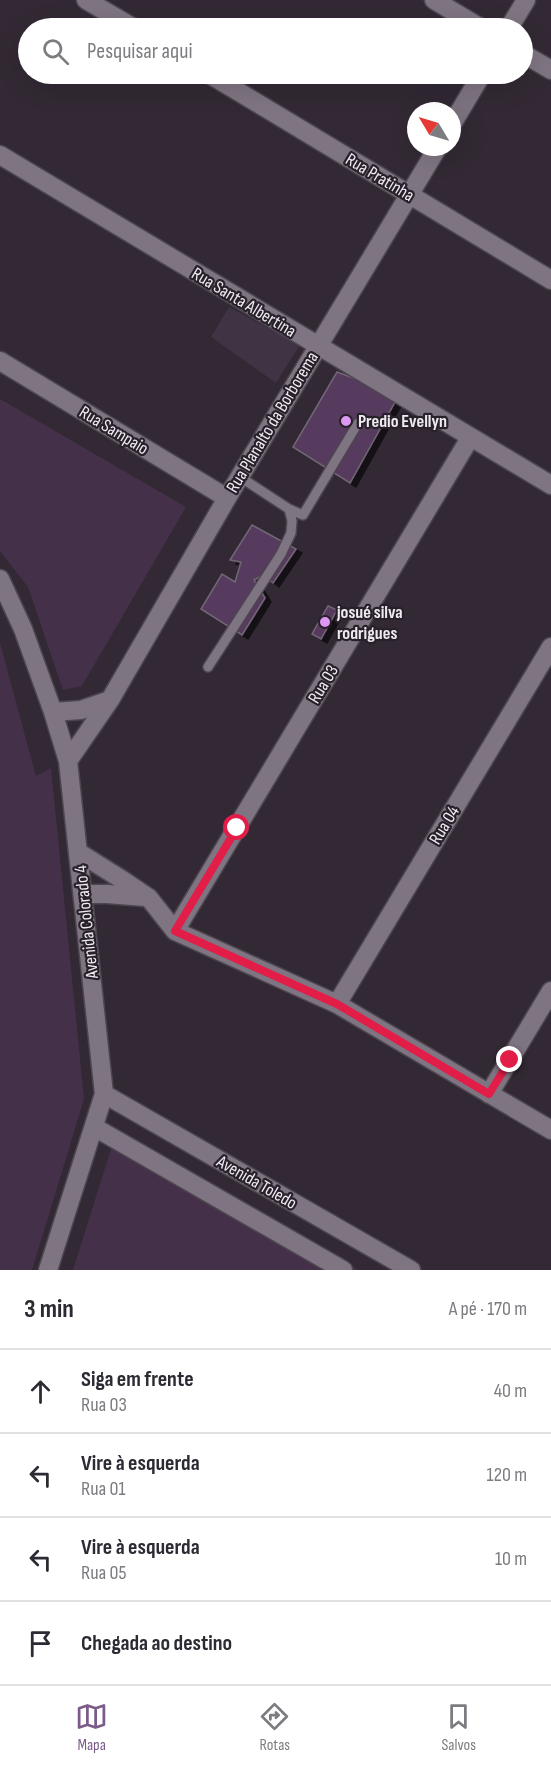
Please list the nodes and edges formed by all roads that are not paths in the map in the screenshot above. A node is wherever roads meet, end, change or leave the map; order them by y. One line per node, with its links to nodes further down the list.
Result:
1 (86, 0): 4 (street)
2 (434, 0): 5 (street)
3 (526, 0): 6 (street)
4 (117, 18)
5 (465, 18)
6 (515, 18)
7 (533, 59): 8 (street)
8 (551, 70)
9 (225, 84): 14 (street, Rua Pratinha)
10 (476, 84): 11 (street)
11 (461, 109)
12 (0, 155): 16 (street, Rua Santa Albertina)
13 (433, 156): 14 (street, Rua Planalto da Borborema)
14 (410, 195): 15 (street, Rua Pratinha); 16 (street, Rua Planalto da Borborema)
15 (551, 279)
16 (318, 346): 19 (street, Rua Santa Albertina); 20 (street, Rua Planalto da Borborema)
17 (0, 362): 22 (street, Rua Sampaio)
18 (358, 423): 23 (lane)
19 (470, 438): 21 (street, Rua Santa Albertina); 33 (street, Rua 03)
20 (240, 477): 22 (street, Rua Planalto da Borborema); 23 (lane)
21 (551, 485)
22 (227, 498): 27 (street, Rua Planalto da Borborema)
23 (289, 509): 26 (lane)
24 (0, 579): 28 (street, Avenida Colorado 4)
25 (551, 646): 35 (street, Rua 04)
26 (208, 667)
27 (110, 700): 28 (street); 29 (street, Rua Planalto da Borborema)
28 (53, 711): 29 (street, Avenida Colorado 4)
29 (68, 761): 30 (street, Avenida Colorado 4)
30 (78, 852): 31 (street, Avenida Colorado 4); 32 (street)
31 (84, 894): 32 (street); 36 (street, Avenida Colorado 4)
32 (149, 898): 33 (street)
33 (175, 931): 35 (street)
34 (551, 991): 37 (street)
35 (337, 1004): 37 (street)
36 (104, 1094): 38 (street, Avenida Colorado 4); 42 (street, Avenida Toledo)
37 (489, 1094): 39 (street)
38 (94, 1127): 40 (street, Avenida Colorado 4); 41 (street)
39 (551, 1130)
40 (48, 1270)
41 (343, 1270)
42 (411, 1270)

